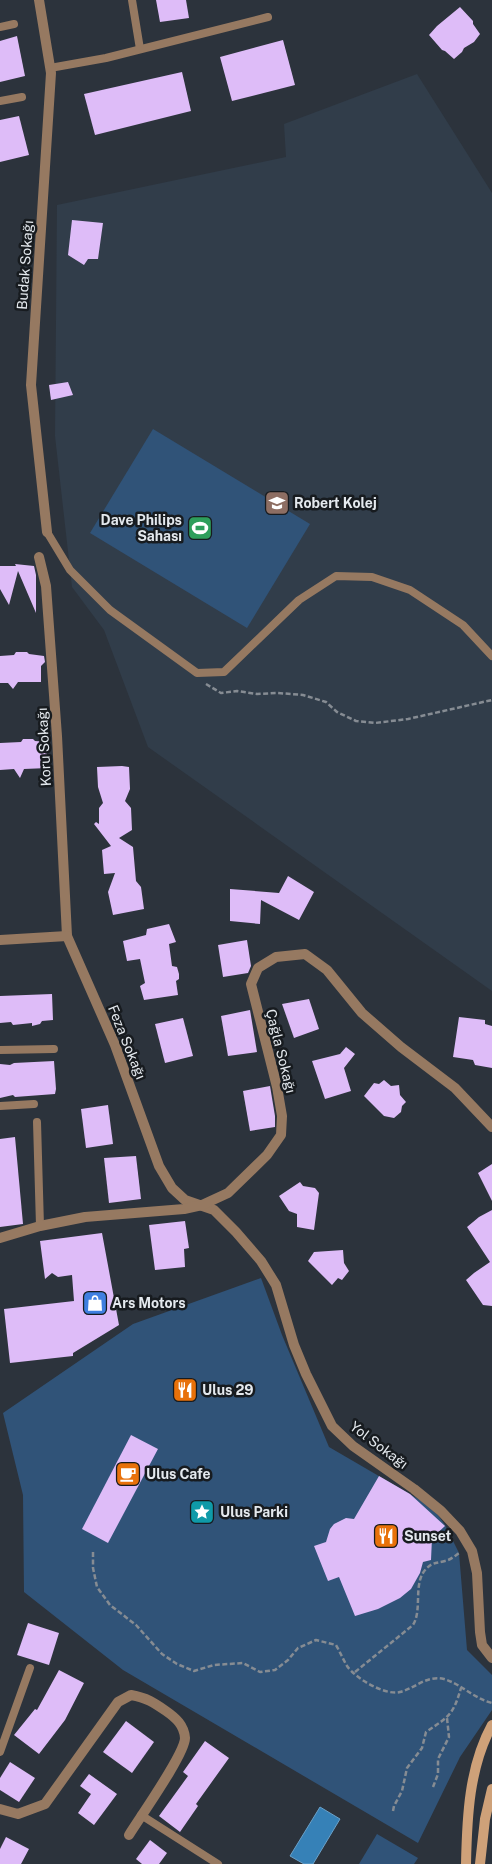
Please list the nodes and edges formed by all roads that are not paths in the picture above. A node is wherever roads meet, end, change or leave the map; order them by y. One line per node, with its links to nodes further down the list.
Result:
1 (40, 0): 7 (street, Budak Sokağı)
2 (132, 0): 6 (lane)
3 (268, 17): 6 (lane)
4 (14, 24): 5 (lane)
5 (0, 27)
6 (140, 49): 7 (lane)
7 (50, 68): 10 (street, Budak Sokağı)
8 (22, 97): 9 (lane)
9 (0, 102)
10 (47, 532): 12 (lane)
11 (39, 557): 13 (street, Koru Sokağı)
12 (492, 656)
13 (67, 936): 14 (street); 21 (street, Feza Sokağı)
14 (0, 940)
15 (54, 1049): 16 (lane)
16 (0, 1050)
17 (34, 1104): 18 (lane)
18 (0, 1106)
19 (37, 1122): 22 (lane)
20 (492, 1127): 21 (street, Çağla Sokağı)
21 (202, 1205): 22 (street, Çağla Sokağı); 24 (street, Yol Sokağı)
22 (40, 1226): 23 (street, Çağla Sokağı)
23 (0, 1238)
24 (492, 1658)
25 (30, 1668): 27 (lane)
26 (492, 1726): 33 (street)
27 (0, 1752)
28 (492, 1789): 34 (street)
29 (0, 1809): 30 (street)
30 (141, 1815): 31 (street); 32 (lane)
31 (129, 1835)
32 (218, 1864)
33 (466, 1864)
34 (480, 1864)

